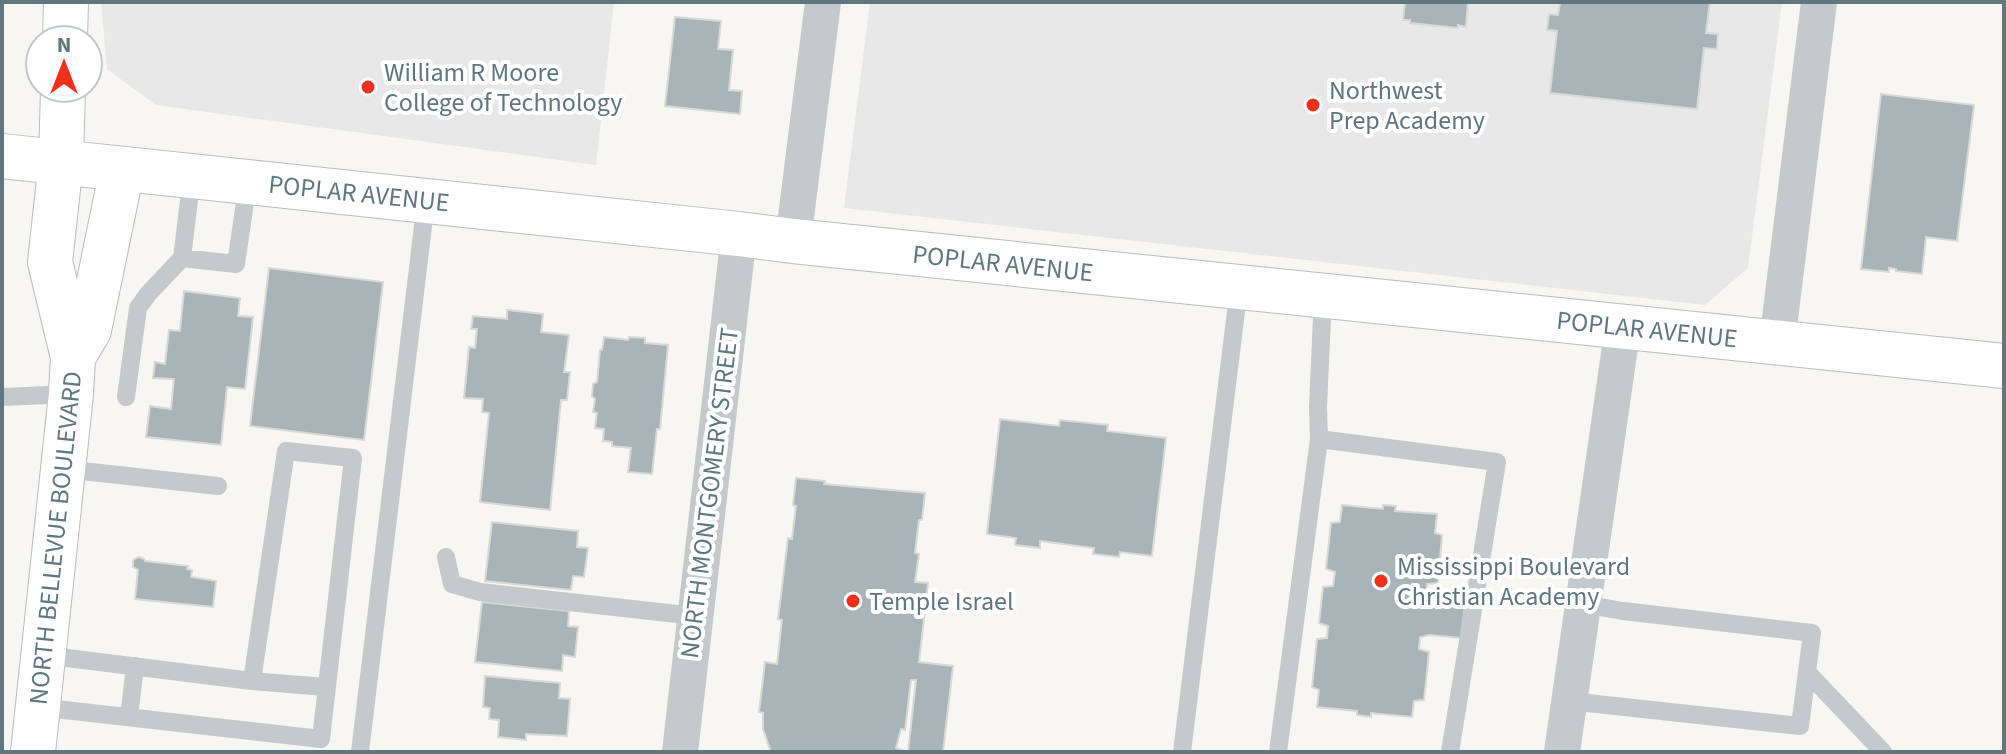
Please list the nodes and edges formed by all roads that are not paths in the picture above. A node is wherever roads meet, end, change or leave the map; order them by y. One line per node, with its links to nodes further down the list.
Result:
1 (66, 2): 4 (main road)
2 (823, 2): 13 (street)
3 (1819, 2): 18 (street)
4 (65, 24)
5 (63, 104): 7 (main road, NORTH BELLEVUE BOULEVARD)
6 (2, 156): 7 (main road, POPLAR AVENUE)
7 (61, 162): 8 (main road, POPLAR AVENUE); 20 (main road, NORTH BELLEVUE BOULEVARD)
8 (122, 170): 9 (main road, POPLAR AVENUE); 20 (main road)
9 (192, 176): 10 (main road, POPLAR AVENUE); 14 (lane)
10 (248, 182): 11 (main road, POPLAR AVENUE); 14 (lane)
11 (426, 201): 12 (main road, POPLAR AVENUE); 38 (lane)
12 (739, 234): 13 (main road, POPLAR AVENUE); 28 (street, NORTH MONTGOMERY STREET)
13 (793, 241): 15 (main road, POPLAR AVENUE)
14 (182, 258): 22 (lane)
15 (1239, 287): 16 (main road, POPLAR AVENUE); 40 (lane)
16 (1323, 295): 17 (main road, POPLAR AVENUE); 23 (lane)
17 (1623, 326): 18 (main road, POPLAR AVENUE); 27 (street)
18 (1777, 343): 19 (main road, POPLAR AVENUE)
19 (2001, 361)
20 (72, 376): 21 (lane); 24 (main road, NORTH BELLEVUE BOULEVARD)
21 (2, 397)
22 (126, 397)
23 (1319, 439): 41 (lane); 42 (lane)
24 (64, 469): 25 (lane); 29 (main road, NORTH BELLEVUE BOULEVARD)
25 (218, 486)
26 (446, 557): 28 (lane)
27 (1582, 604): 31 (lane); 34 (street)
28 (695, 616): 39 (street, NORTH MONTGOMERY STREET)
29 (43, 655): 30 (lane); 35 (main road, NORTH BELLEVUE BOULEVARD)
30 (135, 666): 32 (lane); 36 (lane)
31 (1807, 672): 34 (lane); 44 (lane)
32 (252, 681): 33 (lane); 33 (lane)
33 (326, 687): 36 (lane)
34 (1569, 701): 43 (street)
35 (38, 707): 36 (lane); 37 (main road, NORTH BELLEVUE BOULEVARD)
36 (129, 717)
37 (33, 752)
38 (360, 752)
39 (680, 752)
40 (1182, 752)
41 (1278, 752)
42 (1450, 752)
43 (1562, 752)
44 (1883, 752)

